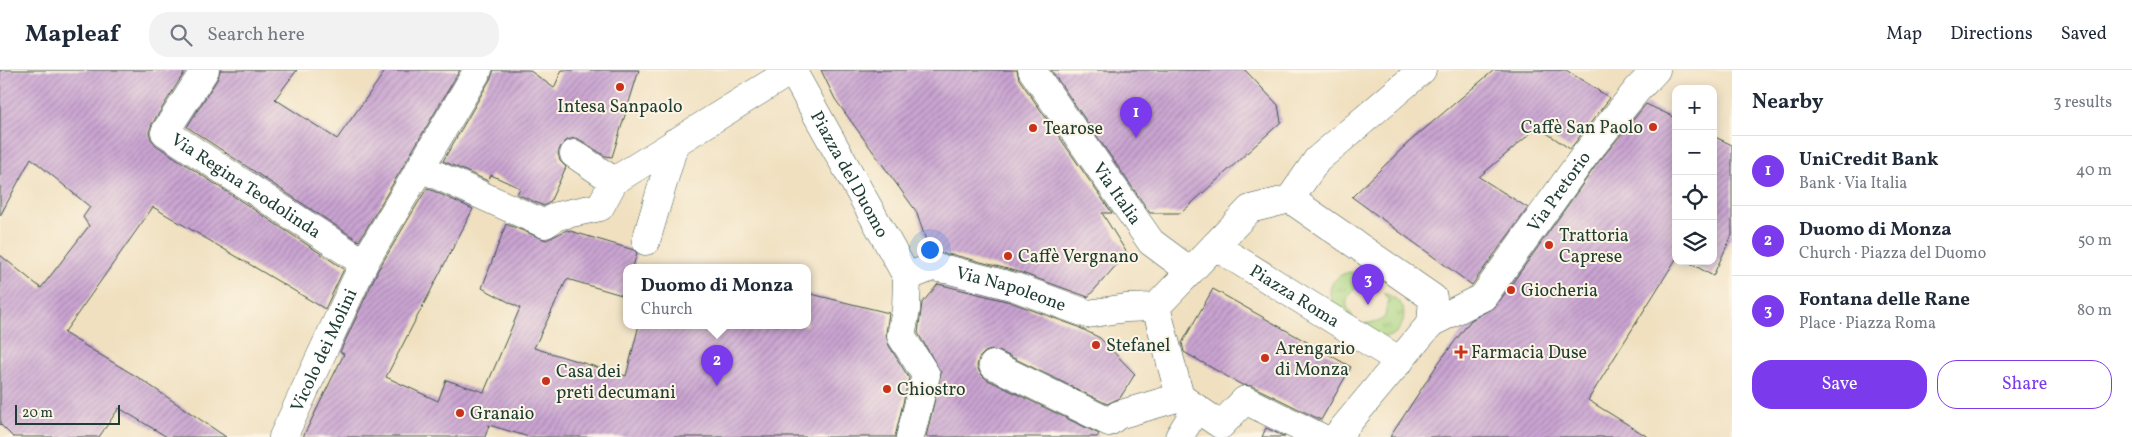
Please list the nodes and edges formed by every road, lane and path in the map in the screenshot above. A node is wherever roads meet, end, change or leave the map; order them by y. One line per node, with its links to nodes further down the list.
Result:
1 (205, 70): 14 (street, Via Regina Teodolinda)
2 (478, 70): 9 (street, Vicolo dei Molini)
3 (792, 70): 7 (street, Piazza del Duomo); 16 (street, Piazza del Duomo)
4 (1032, 70): 15 (street, Via Italia)
5 (1422, 70): 11 (street)
6 (1656, 70): 18 (street, Via Pretorio)
7 (675, 142): 10 (street, Piazza del Duomo); 12 (street)
8 (574, 154): 10 (street)
9 (421, 168): 10 (street, Piazza del Duomo); 14 (street, Vicolo dei Molini)
10 (614, 181)
11 (1290, 198): 13 (street); 18 (street)
12 (646, 240)
13 (1215, 246): 15 (street); 19 (street, Piazza Roma)
14 (364, 263): 24 (street, Vicolo dei Molini)
15 (1190, 271): 17 (street)
16 (907, 278): 17 (street, Via Napoleone); 25 (street)
17 (1156, 307): 21 (street)
18 (1431, 323): 19 (street)
19 (1400, 361): 23 (street)
20 (993, 364): 21 (street)
21 (1188, 403): 22 (street); 26 (street)
22 (1222, 431): 27 (street)
23 (1348, 433)
24 (283, 437)
25 (910, 437)
26 (1179, 437)
27 (1320, 437)

